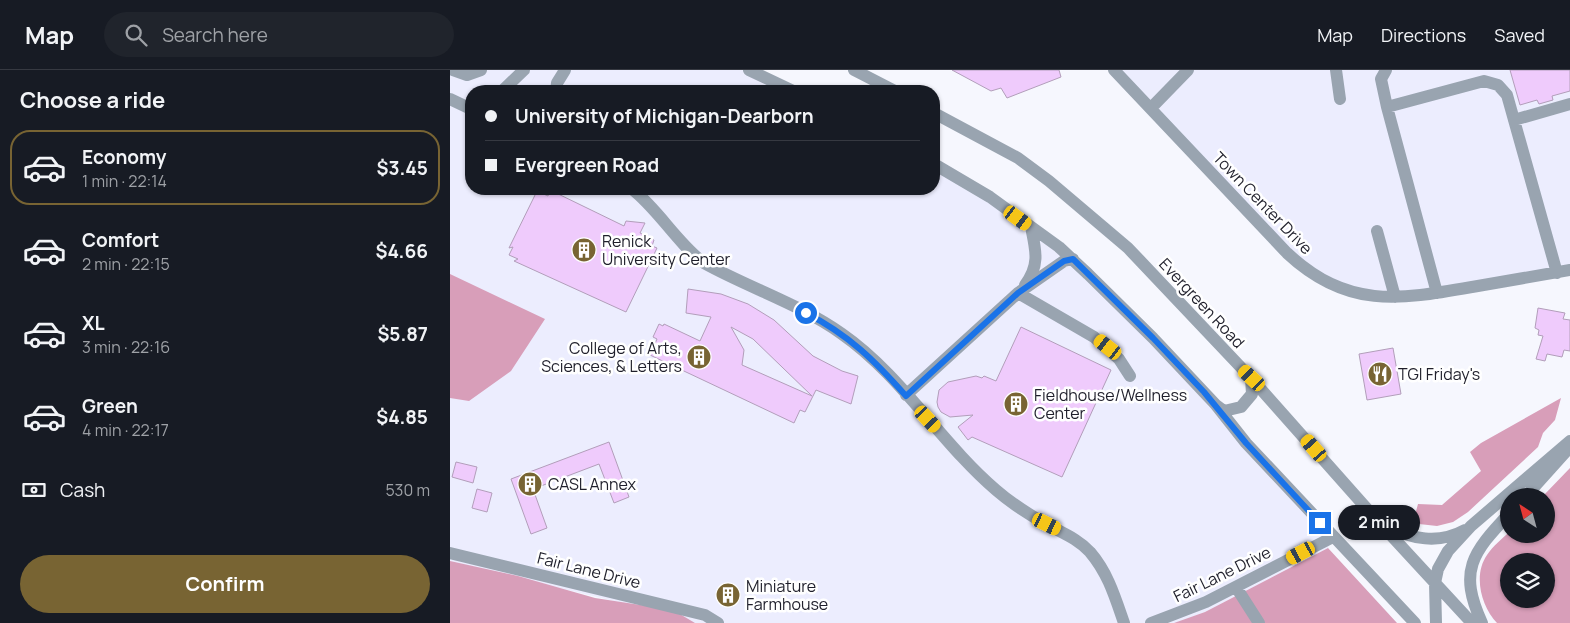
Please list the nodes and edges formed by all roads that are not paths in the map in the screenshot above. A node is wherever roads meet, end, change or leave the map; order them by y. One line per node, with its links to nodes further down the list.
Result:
1 (453, 70): 2 (street)
2 (481, 70)
3 (524, 70): 11 (street)
4 (566, 70): 12 (street)
5 (749, 70): 13 (street)
6 (854, 70): 14 (street)
7 (1114, 70): 20 (street, Town Center Drive)
8 (1188, 70): 20 (street)
9 (1336, 70): 16 (street)
10 (1386, 70): 19 (street)
11 (508, 85)
12 (557, 85)
13 (780, 85)
14 (883, 85)
15 (450, 99): 18 (street)
16 (1340, 99)
17 (1570, 104): 22 (street)
18 (465, 106)
19 (1386, 107): 22 (street); 31 (street)
20 (1151, 108): 32 (street, Town Center Drive)
21 (940, 116): 34 (street, Evergreen Road)
22 (1514, 120): 29 (street)
23 (940, 168): 25 (street)
24 (639, 195): 35 (street)
25 (1032, 228): 27 (street); 30 (street)
26 (1377, 231): 32 (street)
27 (1073, 259): 30 (street); 36 (street)
28 (1570, 270): 29 (street, Town Center Drive)
29 (1556, 273): 31 (street, Town Center Drive)
30 (1018, 293): 33 (street); 35 (street)
31 (1437, 293): 32 (street, Town Center Drive)
32 (1395, 297)
33 (1130, 376)
34 (1252, 378): 36 (street); 40 (street, Evergreen Road)
35 (906, 396): 48 (street)
36 (1216, 406): 43 (street)
37 (1570, 441): 42 (street)
38 (1570, 447): 39 (street)
39 (1533, 488)
40 (1376, 519): 42 (street); 45 (street, Evergreen Road)
41 (1500, 524): 54 (street)
42 (1471, 526): 45 (street)
43 (1333, 537): 46 (street, Fair Lane Drive); 51 (street)
44 (450, 553): 47 (street, Fair Lane Drive)
45 (1435, 583): 52 (street); 53 (street, Evergreen Road)
46 (1236, 587): 49 (street, Fair Lane Drive); 50 (street)
47 (718, 623)
48 (1124, 623)
49 (1151, 623)
50 (1259, 623)
51 (1415, 623)
52 (1436, 623)
53 (1472, 623)
54 (1482, 623)

